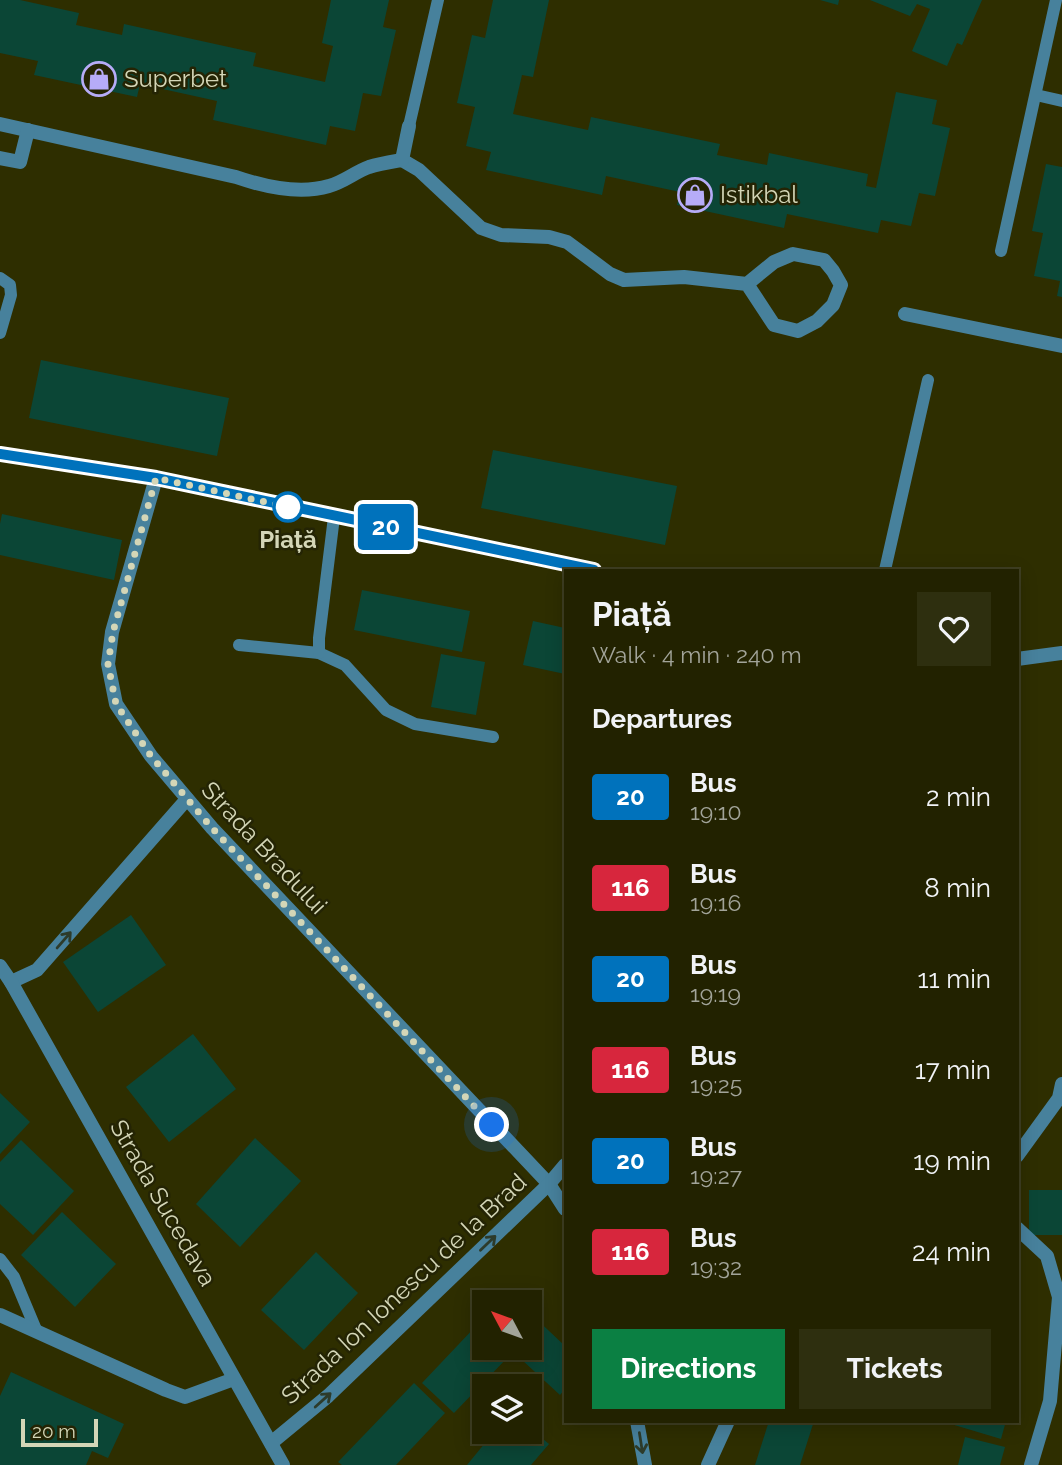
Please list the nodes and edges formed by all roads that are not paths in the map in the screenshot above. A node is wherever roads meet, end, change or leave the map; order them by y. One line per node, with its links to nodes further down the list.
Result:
1 (438, 0): 6 (lane)
2 (1056, 0): 3 (lane)
3 (1036, 95): 4 (lane); 10 (lane)
4 (1062, 101)
5 (0, 124): 7 (street)
6 (409, 126): 9 (street)
7 (28, 130): 8 (street); 9 (street)
8 (0, 158)
9 (402, 160): 12 (street)
10 (1001, 251)
11 (0, 278): 14 (lane)
12 (747, 284): 12 (street)
13 (905, 314): 15 (street)
14 (0, 333)
15 (1062, 346)
16 (928, 380): 21 (lane)
17 (0, 454): 18 (street)
18 (156, 478): 19 (street); 27 (street, Strada Bradului)
19 (334, 517): 20 (street); 23 (lane)
20 (589, 569)
21 (885, 569)
22 (239, 645): 23 (lane)
23 (319, 653): 26 (lane)
24 (1062, 653): 25 (street)
25 (1019, 659)
26 (493, 737)
27 (187, 799): 29 (street, one-way to 27); 33 (street, Strada Bradului)
28 (0, 967): 29 (street, Strada Sucedava)
29 (12, 982): 40 (street, Strada Sucedava)
30 (1062, 1084): 31 (street)
31 (1019, 1153)
32 (564, 1166): 33 (street, Strada Ion Ionescu de la Brad)
33 (549, 1184): 34 (street, Strada Bradului); 43 (street, Strada Ion Ionescu de la Brad, one-way to 33)
34 (564, 1207)
35 (1019, 1230): 37 (street)
36 (0, 1259): 39 (lane)
37 (1060, 1300): 47 (street)
38 (1, 1320): 39 (street)
39 (37, 1332): 40 (street)
40 (234, 1380): 43 (street, Strada Sucedava)
41 (637, 1423): 45 (street, one-way to 45)
42 (727, 1423): 46 (street)
43 (271, 1443): 44 (street, Strada Sucedava)
44 (283, 1465)
45 (645, 1465)
46 (708, 1465)
47 (1031, 1465)

